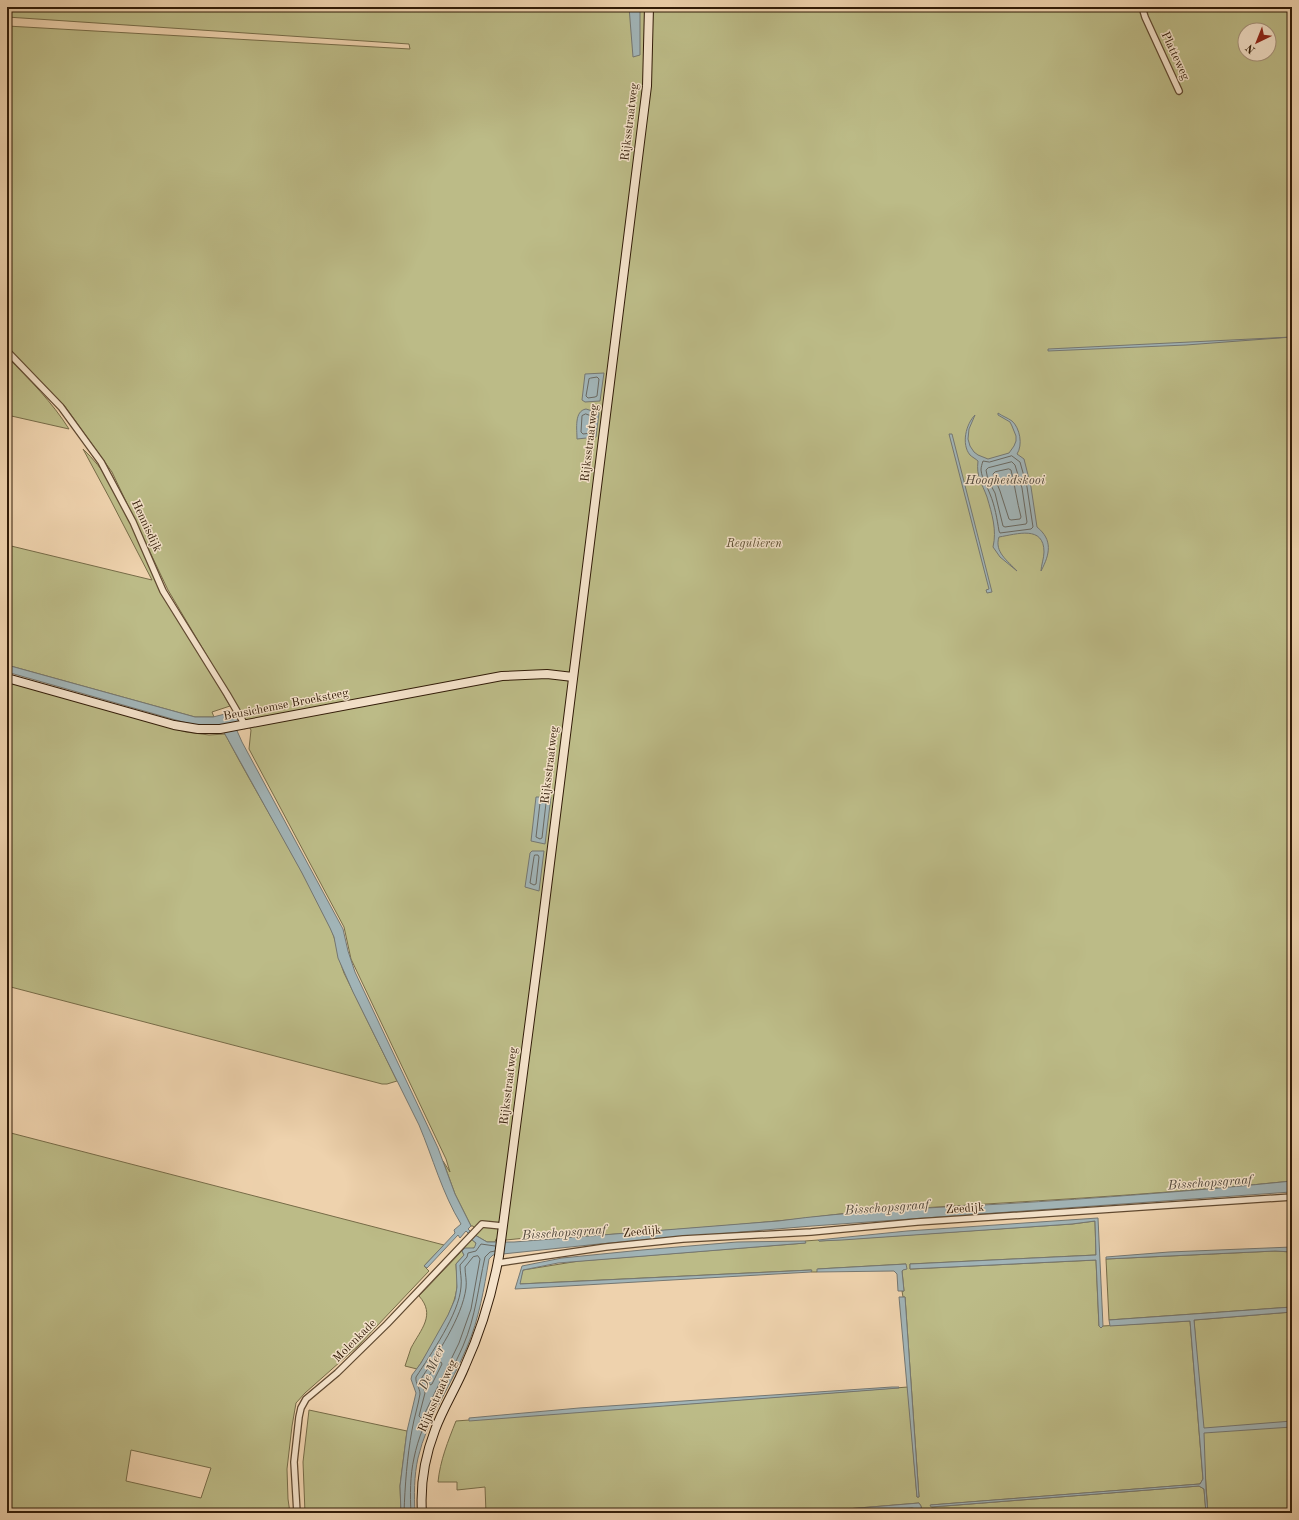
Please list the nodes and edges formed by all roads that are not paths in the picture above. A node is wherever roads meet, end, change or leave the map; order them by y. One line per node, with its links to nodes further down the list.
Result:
1 (649, 7): 5 (main road, Rijksstraatweg)
2 (1142, 7): 3 (street, Platteweg)
3 (1179, 91)
4 (7, 351): 7 (street, Hennisdijk)
5 (573, 677): 7 (main road, Beusichemse Broeksteeg); 9 (main road, Rijksstraatweg)
6 (7, 678): 7 (main road, Beusichemse Broeksteeg)
7 (241, 726)
8 (1292, 1198): 10 (street, Zeedijk)
9 (502, 1226): 10 (main road, Rijksstraatweg); 11 (street, Molenkade)
10 (498, 1260): 12 (main road, Rijksstraatweg)
11 (297, 1513)
12 (422, 1513)

